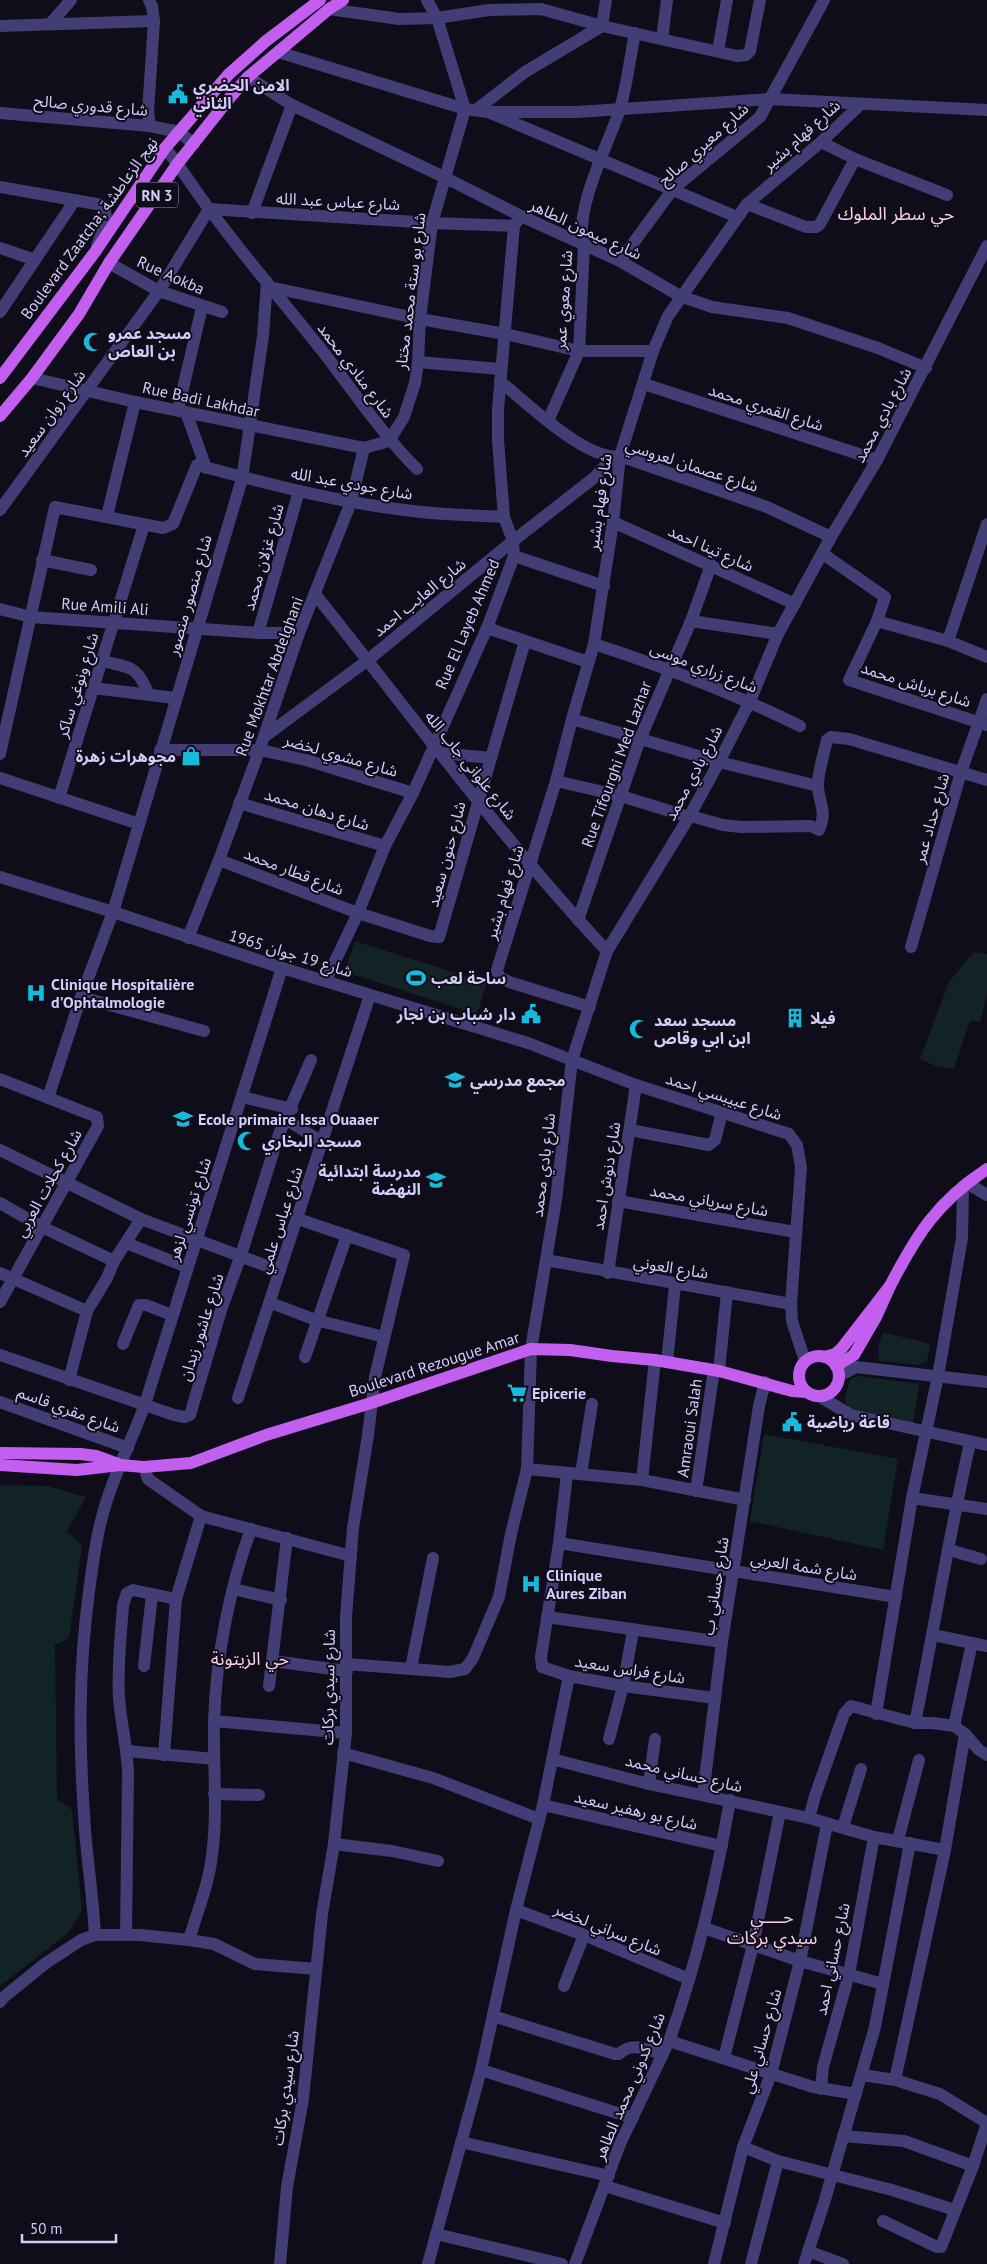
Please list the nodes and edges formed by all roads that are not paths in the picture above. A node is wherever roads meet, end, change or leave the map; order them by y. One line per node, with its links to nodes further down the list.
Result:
1 (71, 0): 14 (street)
2 (149, 0): 13 (street)
3 (343, 0): 10 (main road, Boulevard Zaatcha; نهج الزعاطشة / RN 3)
4 (427, 0): 12 (street)
5 (606, 0): 16 (street)
6 (667, 0): 18 (street)
7 (727, 0): 19 (street)
8 (760, 0): 19 (street)
9 (824, 0): 22 (street, شارع معيري صالح)
10 (324, 5): 12 (street); 20 (main road, Boulevard Zaatcha; نهج الزعاطشة / RN 3); 30 (main road, Boulevard Zaatcha; نهج الزعاطشة / RN 3)
11 (542, 5): 12 (street); 16 (street)
12 (437, 18): 26 (street)
13 (154, 21): 14 (street); 29 (street)
14 (51, 23): 15 (street)
15 (0, 26)
16 (602, 26): 17 (street); 26 (street)
17 (635, 33): 18 (street); 25 (street, شارع معوي عمر)
18 (662, 39): 19 (street)
19 (718, 51)
20 (278, 52): 21 (main road, Boulevard Zaatcha; نهج الزعاطشة / RN 3); 26 (street)
21 (248, 77): 24 (street, شارع ميمون الطاهر); 32 (main road, Boulevard Zaatcha; نهج الزعاطشة / RN 3)
22 (770, 99): 23 (street); 25 (street); 39 (street, شارع معيري صالح)
23 (861, 104): 27 (street); 31 (street, شارع فهام بشير)
24 (292, 105): 37 (street, شارع ميمون الطاهر); 44 (street)
25 (620, 109): 26 (street); 35 (street, شارع معوي عمر)
26 (476, 110): 35 (street); 37 (street, شارع بو ستة محمد مختار)
27 (987, 110)
28 (0, 113): 29 (street, شارع قدوري صالح)
29 (150, 126): 30 (street, شارع قدوري صالح)
30 (179, 132): 32 (street); 33 (main road, Boulevard Zaatcha; نهج الزعاطشة / RN 3)
31 (821, 142): 34 (street); 42 (street, شارع فهام بشير)
32 (194, 144): 36 (main road, Boulevard Zaatcha; نهج الزعاطشة / RN 3)
33 (165, 148): 36 (street, شارع منادي محمد); 51 (main road, Boulevard Zaatcha; نهج الزعاطشة / RN 3)
34 (855, 159): 40 (street); 42 (street)
35 (599, 160): 39 (street); 48 (street, شارع معوي عمر)
36 (178, 164): 43 (street, شارع منادي محمد); 54 (main road, Boulevard Zaatcha; نهج الزعاطشة / RN 3)
37 (446, 178): 46 (street, شارع ميمون الطاهر); 47 (street, شارع بو ستة محمد مختار)
38 (0, 187): 41 (street)
39 (673, 189): 45 (street); 53 (street, شارع معيري صالح)
40 (947, 195)
41 (74, 200): 51 (street); 52 (street)
42 (746, 204): 45 (street, شارع فهام بشير)
43 (209, 209): 44 (street, شارع عباس عبد الله); 55 (street, شارع منادي محمد); 56 (street, شارع زوان سعيد)
44 (252, 213): 47 (street, شارع عباس عبد الله)
45 (738, 217): 57 (street, شارع فهام بشير)
46 (517, 221): 47 (street, شارع عباس عبد الله); 48 (street, شارع ميمون الطاهر); 63 (street, Rue El Layeb Ahmed)
47 (432, 223): 62 (street, شارع بو ستة محمد مختار)
48 (584, 245): 53 (street, شارع ميمون الطاهر); 64 (street, شارع معوي عمر)
49 (987, 246): 67 (street, شارع بادي محمد)
50 (0, 248): 52 (street)
51 (95, 252): 69 (main road, Boulevard Zaatcha; نهج الزعاطشة / RN 3)
52 (35, 260): 58 (street)
53 (620, 261): 57 (street, شارع ميمون الطاهر)
54 (110, 263): 56 (street, Rue Aokba); 70 (main road, Boulevard Zaatcha; نهج الزعاطشة / RN 3)
55 (270, 285): 62 (street, شارع منادي محمد); 77 (street, شارع منصور منصور); 78 (street, شارع منادي محمد)
56 (159, 291): 59 (street, Rue Aokba); 72 (street, شارع زوان سعيد)
57 (680, 296): 65 (street, شارع فهام بشير); 67 (street, شارع ميمون الطاهر)
58 (4, 300): 60 (street)
59 (202, 307): 61 (street, Rue Aokba); 74 (street)
60 (0, 312)
61 (222, 312)
62 (420, 319): 63 (street, شارع منادي محمد); 66 (street, شارع بو ستة محمد مختار)
63 (505, 334): 64 (street, شارع منادي محمد); 68 (street, Rue El Layeb Ahmed)
64 (579, 351): 65 (street, شارع منادي محمد); 76 (street, شارع معوي عمر)
65 (653, 352): 71 (street, شارع فهام بشير)
66 (418, 362): 68 (street); 78 (street, شارع بو ستة محمد مختار)
67 (926, 368): 81 (street, شارع بادي محمد)
68 (500, 375): 76 (street, شارع عصمان لعروسي); 89 (street, Rue El Layeb Ahmed)
69 (0, 378)
70 (32, 378): 72 (street, Rue Badi Lakhdar); 75 (main road, Boulevard Zaatcha; نهج الزعاطشة / RN 3)
71 (644, 384): 80 (street, شارع فهام بشير); 81 (street, شارع القمري محمد)
72 (88, 391): 73 (street, Rue Badi Lakhdar); 87 (street, شارع زوان سعيد)
73 (135, 402): 74 (street, Rue Badi Lakhdar); 88 (street)
74 (182, 411): 77 (street, Rue Badi Lakhdar); 82 (street)
75 (0, 416)
76 (548, 421): 80 (street, شارع عصمان لعروسي)
77 (251, 426): 79 (street, Rue Badi Lakhdar); 84 (street, شارع منصور منصور)
78 (390, 441): 79 (street); 83 (street, شارع منادي محمد)
79 (364, 448): 86 (street, Rue Mokhtar Abdelghani)
80 (616, 457): 90 (street, شارع فهام بشير); 93 (street, شارع عصمان لعروسي); 94 (street, شارع العايب احمد)
81 (877, 460): 93 (street, شارع بادي محمد)
82 (202, 467): 84 (street, شارع جودي عبد الله); 92 (street)
83 (417, 469)
84 (242, 478): 85 (street, شارع جودي عبد الله); 108 (street, شارع منصور منصور)
85 (299, 491): 86 (street, شارع جودي عبد الله); 110 (street, شارع غزلان محمد)
86 (350, 502): 89 (street, شارع جودي عبد الله); 101 (street, Rue Mokhtar Abdelghani)
87 (0, 510)
88 (107, 516): 92 (street); 97 (street)
89 (504, 517): 94 (street, Rue El Layeb Ahmed)
90 (613, 522): 98 (street, شارع تينا احمد); 100 (street, شارع فهام بشير)
91 (987, 524): 114 (street)
92 (144, 525): 107 (street, شارع ونوغي ساكر)
93 (832, 537): 95 (street, شارع بادي محمد)
94 (513, 541): 96 (street, Rue El Layeb Ahmed); 117 (street, شارع العايب احمد)
95 (823, 554): 102 (street, شارع بادي محمد); 106 (street, شارع برباش محمد)
96 (514, 556): 100 (street); 109 (street, Rue El Layeb Ahmed)
97 (42, 560): 99 (street); 104 (street)
98 (711, 565): 102 (street, شارع تينا احمد); 105 (street, Rue Tifourghi Med Lazhar)
99 (91, 570)
100 (604, 586): 115 (street, شارع فهام بشير)
101 (315, 594): 111 (street, Rue Mokhtar Abdelghani); 117 (street, شارع علواني جاب الله)
102 (795, 604): 112 (street, شارع بادي محمد)
103 (0, 609): 104 (street, Rue Amili Ali)
104 (31, 617): 107 (street, Rue Amili Ali); 129 (street)
105 (691, 621): 112 (street); 120 (street, Rue Tifourghi Med Lazhar)
106 (878, 621): 114 (street); 127 (street, شارع برباش محمد)
107 (113, 624): 108 (street, Rue Amili Ali); 118 (street, شارع ونوغي ساكر)
108 (196, 628): 110 (street, Rue Amili Ali); 123 (street, شارع منصور منصور)
109 (487, 628): 113 (street); 132 (street, Rue El Layeb Ahmed)
110 (258, 633): 111 (street, Rue Amili Ali)
111 (300, 633): 130 (street, Rue Mokhtar Abdelghani)
112 (778, 634): 125 (street, شارع بادي محمد)
113 (524, 641): 119 (street); 136 (street, شارع حنون سعيد)
114 (948, 641): 116 (street)
115 (594, 644): 119 (street, شارع فهام بشير); 120 (street, شارع زراري موسى)
116 (987, 657)
117 (368, 660): 130 (street, شارع العايب احمد); 132 (street, شارع علواني جاب الله)
118 (102, 661): 121 (street, شارع ونوغي ساكر); 122 (street)
119 (588, 662): 126 (street, شارع فهام بشير)
120 (670, 669): 125 (street, شارع زراري موسى); 131 (street, Rue Tifourghi Med Lazhar)
121 (93, 688): 122 (street); 145 (street, شارع ونوغي ساكر)
122 (149, 695): 123 (street)
123 (175, 698): 133 (street, شارع منصور منصور)
124 (987, 699): 127 (street, شارع حداد عمر)
125 (750, 701): 128 (street, شارع زراري موسى); 137 (street, شارع بادي محمد)
126 (572, 719): 131 (street); 141 (street, شارع فهام بشير)
127 (983, 723): 138 (street, شارع حداد عمر)
128 (800, 726)
129 (2, 732): 135 (street)
130 (264, 737): 134 (street, Rue Mokhtar Abdelghani)
131 (640, 738): 137 (street); 144 (street, Rue Tifourghi Med Lazhar)
132 (436, 749): 136 (street); 143 (street, Rue El Layeb Ahmed); 146 (street, شارع علواني جاب الله)
133 (160, 750): 134 (street, شارع مشوي لخضر); 149 (street, شارع منصور منصور)
134 (260, 750): 143 (street, شارع مشوي لخضر); 147 (street, Rue Mokhtar Abdelghani)
135 (0, 754)
136 (490, 758): 146 (street, شارع حنون سعيد)
137 (719, 762): 142 (street); 148 (street, شارع بادي محمد)
138 (961, 772): 140 (street); 142 (street); 158 (street, شارع حداد عمر)
139 (0, 778): 145 (street)
140 (987, 780)
141 (556, 781): 144 (street); 152 (street, شارع فهام بشير)
142 (818, 786): 148 (street)
143 (412, 793): 150 (street, Rue El Layeb Ahmed)
144 (621, 796): 148 (street); 156 (street, Rue Tifourghi Med Lazhar)
145 (59, 798): 149 (street)
146 (478, 802): 152 (street, شارع علواني جاب الله); 155 (street, شارع حنون سعيد)
147 (239, 803): 150 (street, شارع دهان محمد); 151 (street, Rue Mokhtar Abdelghani)
148 (689, 817): 159 (street, شارع بادي محمد)
149 (139, 824): 154 (street, شارع منصور منصور)
150 (385, 846): 155 (street, Rue El Layeb Ahmed)
151 (219, 860): 155 (street, شارع قطار محمد); 157 (street, Rue Mokhtar Abdelghani)
152 (530, 863): 156 (street, شارع علواني جاب الله); 164 (street, شارع فهام بشير)
153 (0, 876): 154 (street, شارع 19 جوان 1965)
154 (113, 912): 157 (street, شارع 19 جوان 1965); 163 (street, شارع منصور منصور)
155 (358, 912): 161 (street, Rue El Layeb Ahmed)
156 (578, 920): 159 (street, شارع علواني جاب الله)
157 (188, 938): 160 (street, شارع 19 جوان 1965)
158 (911, 947)
159 (607, 951): 164 (street, شارع بادي محمد)
160 (282, 968): 161 (street, شارع 19 جوان 1965); 170 (street, شارع تونسي لزهر)
161 (326, 980): 162 (street, شارع 19 جوان 1965)
162 (370, 995): 167 (street, شارع 19 جوان 1965); 175 (street, شارع عباس علمي)
163 (82, 997): 165 (street); 171 (street, شارع منصور منصور)
164 (590, 1007): 167 (street, شارع بادي محمد)
165 (204, 1031)
166 (311, 1060): 173 (street, شارع عاشور زيدان)
167 (572, 1060): 169 (street, شارع عبيبسي احمد); 191 (street, شارع بادي محمد)
168 (0, 1079): 171 (street, شارع كحلات العربي)
169 (636, 1084): 172 (street, شارع عبيبسي احمد); 174 (street, شارع دنوش احمد)
170 (242, 1097): 173 (street); 188 (street, شارع تونسي لزهر)
171 (48, 1098): 178 (street, شارع كحلات العربي)
172 (722, 1112): 174 (street); 186 (street, شارع عبيبسي احمد)
173 (289, 1114): 175 (street); 190 (street, شارع عاشور زيدان)
174 (630, 1130): 181 (street, شارع دنوش احمد)
175 (322, 1142): 183 (street, شارع عباس علمي)
176 (0, 1150): 178 (street)
177 (987, 1169): 179 (main road)
178 (67, 1183): 184 (street); 185 (street, شارع كحلات العربي)
179 (965, 1184): 180 (street); 199 (main road); 217 (street)
180 (987, 1195)
181 (618, 1201): 186 (street, شارع سرياني محمد); 196 (street, شارع دنوش احمد)
182 (0, 1203): 185 (street)
183 (298, 1219): 187 (street, شارع سيدي بركات); 194 (street, شارع عباس علمي)
184 (141, 1220): 188 (street); 189 (street)
185 (42, 1226): 192 (street); 197 (street, شارع كحلات العربي)
186 (795, 1232): 203 (street, شارع عبيبسي احمد)
187 (347, 1235): 206 (street); 207 (street, شارع سيدي بركات)
188 (197, 1239): 190 (street); 193 (street, شارع تونسي لزهر)
189 (126, 1243): 192 (street); 193 (street)
190 (241, 1255): 194 (street); 225 (street, شارع عاشور زيدان)
191 (546, 1260): 196 (street, شارع العوني); 209 (street, شارع بادي محمد)
192 (114, 1261): 204 (street)
193 (188, 1267): 205 (street, شارع تونسي لزهر)
194 (280, 1271): 202 (street, شارع عباس علمي)
195 (0, 1273): 197 (street)
196 (608, 1273): 198 (street, شارع العوني)
197 (13, 1280): 201 (street, شارع كحلات العربي); 204 (street)
198 (675, 1285): 200 (street, شارع العوني); 213 (street)
199 (890, 1286): 212 (main road); 216 (main road)
200 (727, 1292): 203 (street, شارع العوني); 215 (street, Amraoui Salah)
201 (0, 1302)
202 (271, 1303): 206 (street); 222 (street, شارع عباس علمي)
203 (791, 1304): 214 (street, شارع عبيبسي احمد)
204 (86, 1311): 218 (street)
205 (172, 1315): 208 (street); 225 (street, شارع تونسي لزهر)
206 (316, 1320): 207 (street); 211 (street)
207 (384, 1337): 224 (street, شارع سيدي بركات)
208 (123, 1344)
209 (531, 1349): 213 (main road, Boulevard Rezougue Amar); 224 (main road, Boulevard Rezougue Amar); 234 (street, شارع بادي محمد)
210 (0, 1355): 218 (street, شارع عاشور زيدان)
211 (305, 1357)
212 (825, 1357): 214 (main road); 216 (main road)
213 (661, 1361): 215 (main road, Boulevard Rezougue Amar); 237 (street)
214 (802, 1365): 219 (main road); 221 (main road)
215 (716, 1371): 219 (main road, Boulevard Rezougue Amar); 238 (street, Amraoui Salah)
216 (837, 1371): 217 (street); 221 (main road)
217 (938, 1376): 220 (street); 227 (street)
218 (69, 1380): 225 (street, شارع عاشور زيدان)
219 (765, 1382): 221 (main road, Boulevard Rezougue Amar); 240 (street, شارع حساني ب)
220 (987, 1382)
221 (813, 1394): 227 (street)
222 (238, 1398)
223 (0, 1402): 231 (street, شارع مقري قاسم)
224 (371, 1403): 233 (main road, Boulevard Rezougue Amar); 248 (street, شارع سيدي بركات)
225 (145, 1404): 231 (street, شارع تونسي لزهر)
226 (592, 1404): 236 (street)
227 (925, 1432): 228 (street); 239 (street)
228 (970, 1443): 229 (street); 241 (street)
229 (987, 1445)
230 (0, 1453): 231 (main road, Boulevard Rezougue Amar)
231 (123, 1457): 232 (main road, Boulevard Rezougue Amar); 233 (main road, Boulevard Rezougue Amar); 306 (street, شارع تونسي لزهر)
232 (0, 1465)
233 (144, 1467): 243 (street)
234 (527, 1469): 235 (street); 266 (street, شارع بادي محمد)
235 (567, 1474): 236 (street); 246 (street)
236 (580, 1474): 237 (street)
237 (642, 1480): 238 (street)
238 (696, 1491): 240 (street)
239 (912, 1498): 241 (street); 254 (street)
240 (746, 1500): 251 (street, شارع حساني ب)
241 (956, 1504): 242 (street); 247 (street)
242 (987, 1509)
243 (201, 1516): 244 (street); 255 (street)
244 (251, 1529): 245 (street); 252 (street)
245 (287, 1538): 248 (street); 256 (street)
246 (559, 1543): 251 (street, شارع شمة العربي); 257 (street)
247 (949, 1550): 250 (street); 259 (street)
248 (351, 1556): 265 (street, شارع سيدي بركات)
249 (433, 1558): 266 (street)
250 (981, 1559)
251 (733, 1572): 254 (street, شارع شمة العربي); 260 (street, شارع حساني ب)
252 (233, 1589): 256 (street); 272 (street)
253 (152, 1594): 255 (street); 264 (street); 279 (street)
254 (896, 1596): 271 (street)
255 (176, 1599): 281 (street)
256 (281, 1600): 263 (street)
257 (547, 1617): 258 (street); 267 (street, شارع فراس سعيد)
258 (633, 1631): 260 (street); 269 (street)
259 (933, 1635): 261 (street); 273 (street)
260 (722, 1642): 270 (street, شارع حساني ب)
261 (972, 1643): 262 (street); 274 (street)
262 (987, 1646)
263 (273, 1661): 265 (street, شارع بادي محمد); 268 (street)
264 (144, 1666)
265 (347, 1667): 266 (street, شارع بادي محمد); 275 (street, شارع سيدي بركات)
266 (411, 1668)
267 (569, 1676): 269 (street, شارع فراس سعيد); 284 (street)
268 (269, 1686)
269 (623, 1686): 270 (street, شارع فراس سعيد); 277 (street)
270 (715, 1698): 290 (street, شارع حساني ب)
271 (876, 1714): 273 (street); 294 (street)
272 (214, 1721): 275 (street); 283 (street)
273 (915, 1723): 274 (street)
274 (954, 1726): 276 (street)
275 (346, 1733): 280 (street, شارع سيدي بركات)
276 (965, 1734): 282 (street); 302 (street)
277 (609, 1739)
278 (655, 1740): 287 (street)
279 (127, 1751): 281 (street); 307 (street)
280 (343, 1753): 295 (street); 300 (street, شارع سيدي بركات)
281 (164, 1755): 283 (street)
282 (987, 1755)
283 (214, 1759): 288 (street)
284 (552, 1759): 287 (street, شارع حساني محمد); 292 (street)
285 (919, 1760): 299 (street)
286 (861, 1769): 297 (street)
287 (650, 1784): 290 (street, شارع حساني محمد)
288 (214, 1794): 289 (street); 309 (street)
289 (259, 1795)
290 (703, 1795): 291 (street, شارع حساني محمد)
291 (730, 1800): 293 (street, شارع حساني محمد); 301 (street, شارع كدوني محمد الطاهر)
292 (542, 1805): 295 (street); 301 (street, شارع بو رهفير سعيد)
293 (780, 1812): 294 (street, شارع حساني محمد); 310 (street)
294 (809, 1818): 296 (street, شارع حساني محمد)
295 (539, 1819): 304 (street)
296 (827, 1824): 297 (street, شارع حساني محمد); 311 (street, شارع حساني علي)
297 (843, 1827): 298 (street, شارع حساني محمد)
298 (874, 1837): 299 (street, شارع حساني محمد); 313 (street, شارع حساني احمد)
299 (904, 1842): 302 (street, شارع حساني محمد); 315 (street)
300 (334, 1844): 303 (street); 312 (street, شارع سيدي بركات)
301 (722, 1846): 305 (street, شارع كدوني محمد الطاهر)
302 (946, 1850): 325 (street)
303 (438, 1861)
304 (516, 1910): 308 (street, شارع سراني لخضر); 318 (street)
305 (704, 1928): 310 (street); 314 (street, شارع كدوني محمد الطاهر)
306 (95, 1935): 307 (street); 317 (street)
307 (126, 1935): 309 (street)
308 (584, 1935): 314 (street, شارع سراني لخضر); 316 (street)
309 (189, 1940): 312 (street)
310 (753, 1945): 311 (street); 321 (street)
311 (800, 1961): 313 (street); 323 (street, شارع حساني علي)
312 (316, 1969): 342 (street, شارع سيدي بركات)
313 (849, 1974): 315 (street); 326 (street, شارع حساني احمد)
314 (688, 1979): 319 (street, شارع كدوني محمد الطاهر)
315 (883, 1984): 324 (street)
316 (564, 1986)
317 (0, 2002)
318 (493, 2016): 320 (street); 322 (street)
319 (669, 2041): 320 (street, شارع كدوني محمد الطاهر); 321 (street)
320 (662, 2054): 328 (street, شارع كدوني محمد الطاهر)
321 (724, 2058): 323 (street)
322 (481, 2070): 328 (street); 331 (street)
323 (772, 2074): 326 (street); 332 (street, شارع حساني علي)
324 (862, 2076): 325 (street); 327 (street)
325 (895, 2080): 329 (street)
326 (821, 2089): 327 (street)
327 (856, 2094): 330 (street)
328 (633, 2118): 336 (street, شارع كدوني محمد الطاهر)
329 (987, 2123): 334 (street)
330 (843, 2136): 334 (street); 335 (street)
331 (461, 2142): 336 (street); 340 (street)
332 (743, 2147): 333 (street); 339 (street, شارع حساني علي)
333 (778, 2161): 335 (street); 347 (street)
334 (973, 2166): 337 (street)
335 (832, 2174): 337 (street); 341 (street)
336 (607, 2181): 339 (street); 345 (street, شارع كدوني محمد الطاهر)
337 (954, 2210): 338 (street)
338 (883, 2221)
339 (725, 2223): 346 (street, شارع حساني علي)
340 (436, 2234): 343 (street); 344 (street)
341 (808, 2251): 348 (street); 349 (street)
342 (280, 2264)
343 (428, 2264)
344 (562, 2264)
345 (575, 2264)
346 (714, 2264)
347 (750, 2264)
348 (804, 2264)
349 (844, 2264)

